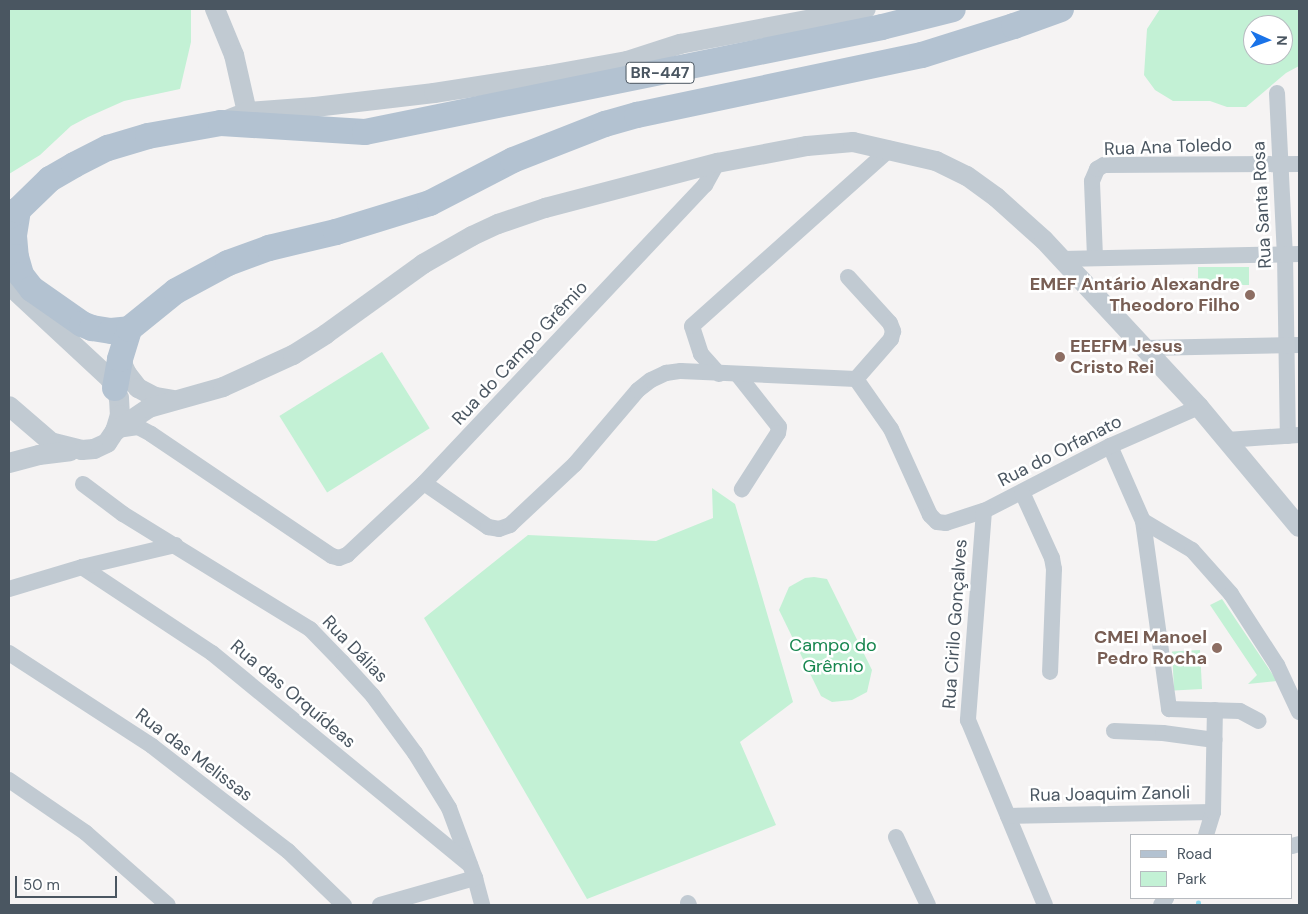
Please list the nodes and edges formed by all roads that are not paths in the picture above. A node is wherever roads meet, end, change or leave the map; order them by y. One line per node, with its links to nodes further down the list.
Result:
1 (215, 9): 6 (street)
2 (866, 9): 6 (street)
3 (953, 9): 7 (main road, BR-447)
4 (1061, 9): 18 (main road, BR-447)
5 (1277, 93): 10 (street, Rua Santa Rosa)
6 (247, 112): 7 (street)
7 (221, 122): 12 (main road)
8 (890, 149): 9 (street); 15 (street); 22 (street)
9 (717, 163): 26 (street); 35 (street, Rua do Campo Grêmio)
10 (1280, 164): 11 (street, Rua Ana Toledo); 13 (street, Rua Santa Rosa); 14 (street, Rua Ana Toledo)
11 (1299, 164)
12 (14, 213): 18 (main road)
13 (1292, 254): 14 (street); 19 (street, Rua Santa Rosa)
14 (1095, 257): 15 (street)
15 (1062, 259): 20 (street)
16 (848, 277): 24 (street)
17 (9, 285): 25 (street)
18 (129, 329): 21 (main road)
19 (1293, 345): 20 (street); 30 (street, Rua Santa Rosa)
20 (1144, 348): 28 (street)
21 (120, 359): 25 (main road); 26 (street)
22 (719, 374): 23 (street); 35 (street)
23 (738, 375): 24 (street); 37 (street)
24 (856, 379): 39 (street, Rua do Orfanato)
25 (116, 388): 29 (street)
26 (173, 400): 29 (street)
27 (9, 406): 33 (street)
28 (1199, 407): 31 (street); 32 (street, Rua do Orfanato)
29 (115, 431): 33 (street); 35 (street, Rua do Campo Grêmio)
30 (1294, 436): 31 (street)
31 (1228, 440): 41 (street)
32 (1110, 446): 38 (street, Rua do Orfanato); 40 (street)
33 (88, 450): 34 (street)
34 (9, 464)
35 (424, 483)
36 (82, 484): 42 (street, Rua Dálias)
37 (742, 489)
38 (1022, 492): 39 (street, Rua do Orfanato); 46 (street)
39 (984, 511): 56 (street, Rua Cirilo Gonçalves)
40 (1143, 521): 47 (street); 49 (street)
41 (1299, 527)
42 (175, 545): 43 (street); 59 (street, Rua Dálias)
43 (82, 567): 44 (street); 59 (street, Rua das Orquídeas)
44 (9, 589)
45 (9, 653): 61 (street, Rua das Melissas)
46 (1050, 672)
47 (1169, 708): 48 (street); 52 (street)
48 (1215, 710): 50 (street); 53 (street)
49 (1299, 712)
50 (1259, 721)
51 (1114, 731): 52 (street)
52 (1163, 733): 53 (street)
53 (1215, 740): 55 (street)
54 (9, 780): 60 (street)
55 (1213, 812): 56 (street, Rua Joaquim Zanoli); 57 (street)
56 (1008, 816): 65 (street, Rua Cirilo Gonçalves)
57 (1206, 834)
58 (896, 837): 64 (street)
59 (472, 872): 62 (street); 63 (street, Rua Dálias)
60 (168, 905)
61 (344, 905)
62 (380, 905)
63 (482, 905)
64 (928, 905)
65 (1045, 905)

